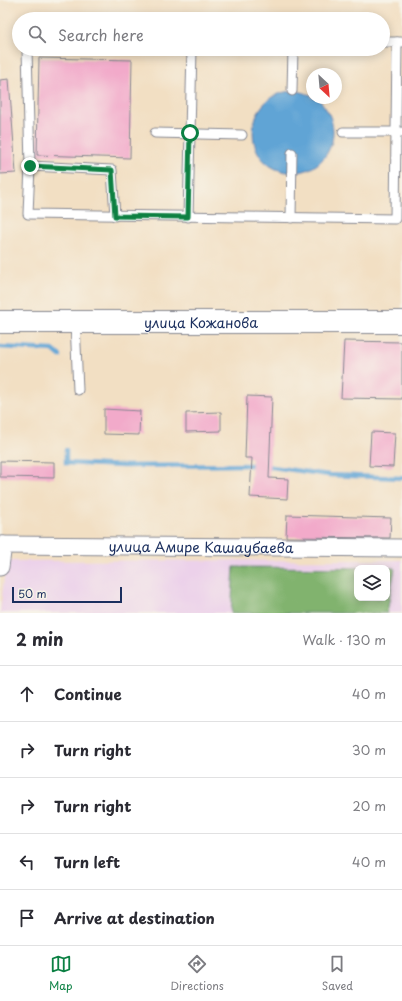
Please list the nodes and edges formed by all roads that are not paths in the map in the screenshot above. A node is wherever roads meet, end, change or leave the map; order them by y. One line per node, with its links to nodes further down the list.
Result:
1 (399, 42): 7 (lane)
2 (27, 56): 12 (lane)
3 (192, 56): 9 (lane)
4 (293, 56): 5 (lane)
5 (292, 91)
6 (343, 132): 7 (lane)
7 (399, 132): 15 (lane)
8 (155, 133): 9 (lane)
9 (190, 133): 10 (lane); 14 (lane)
10 (242, 135)
11 (292, 154): 15 (lane)
12 (30, 166): 13 (lane); 13 (lane)
13 (115, 216): 14 (lane)
14 (188, 217): 15 (lane)
15 (291, 218)
16 (0, 322): 17 (main road, улица Кожанова)
17 (75, 322): 18 (main road, улица Кожанова); 19 (lane)
18 (402, 322)
19 (78, 390)
20 (1, 544): 21 (street, улица Амире Кашаубаева); 22 (street)
21 (402, 548)
22 (0, 566)

